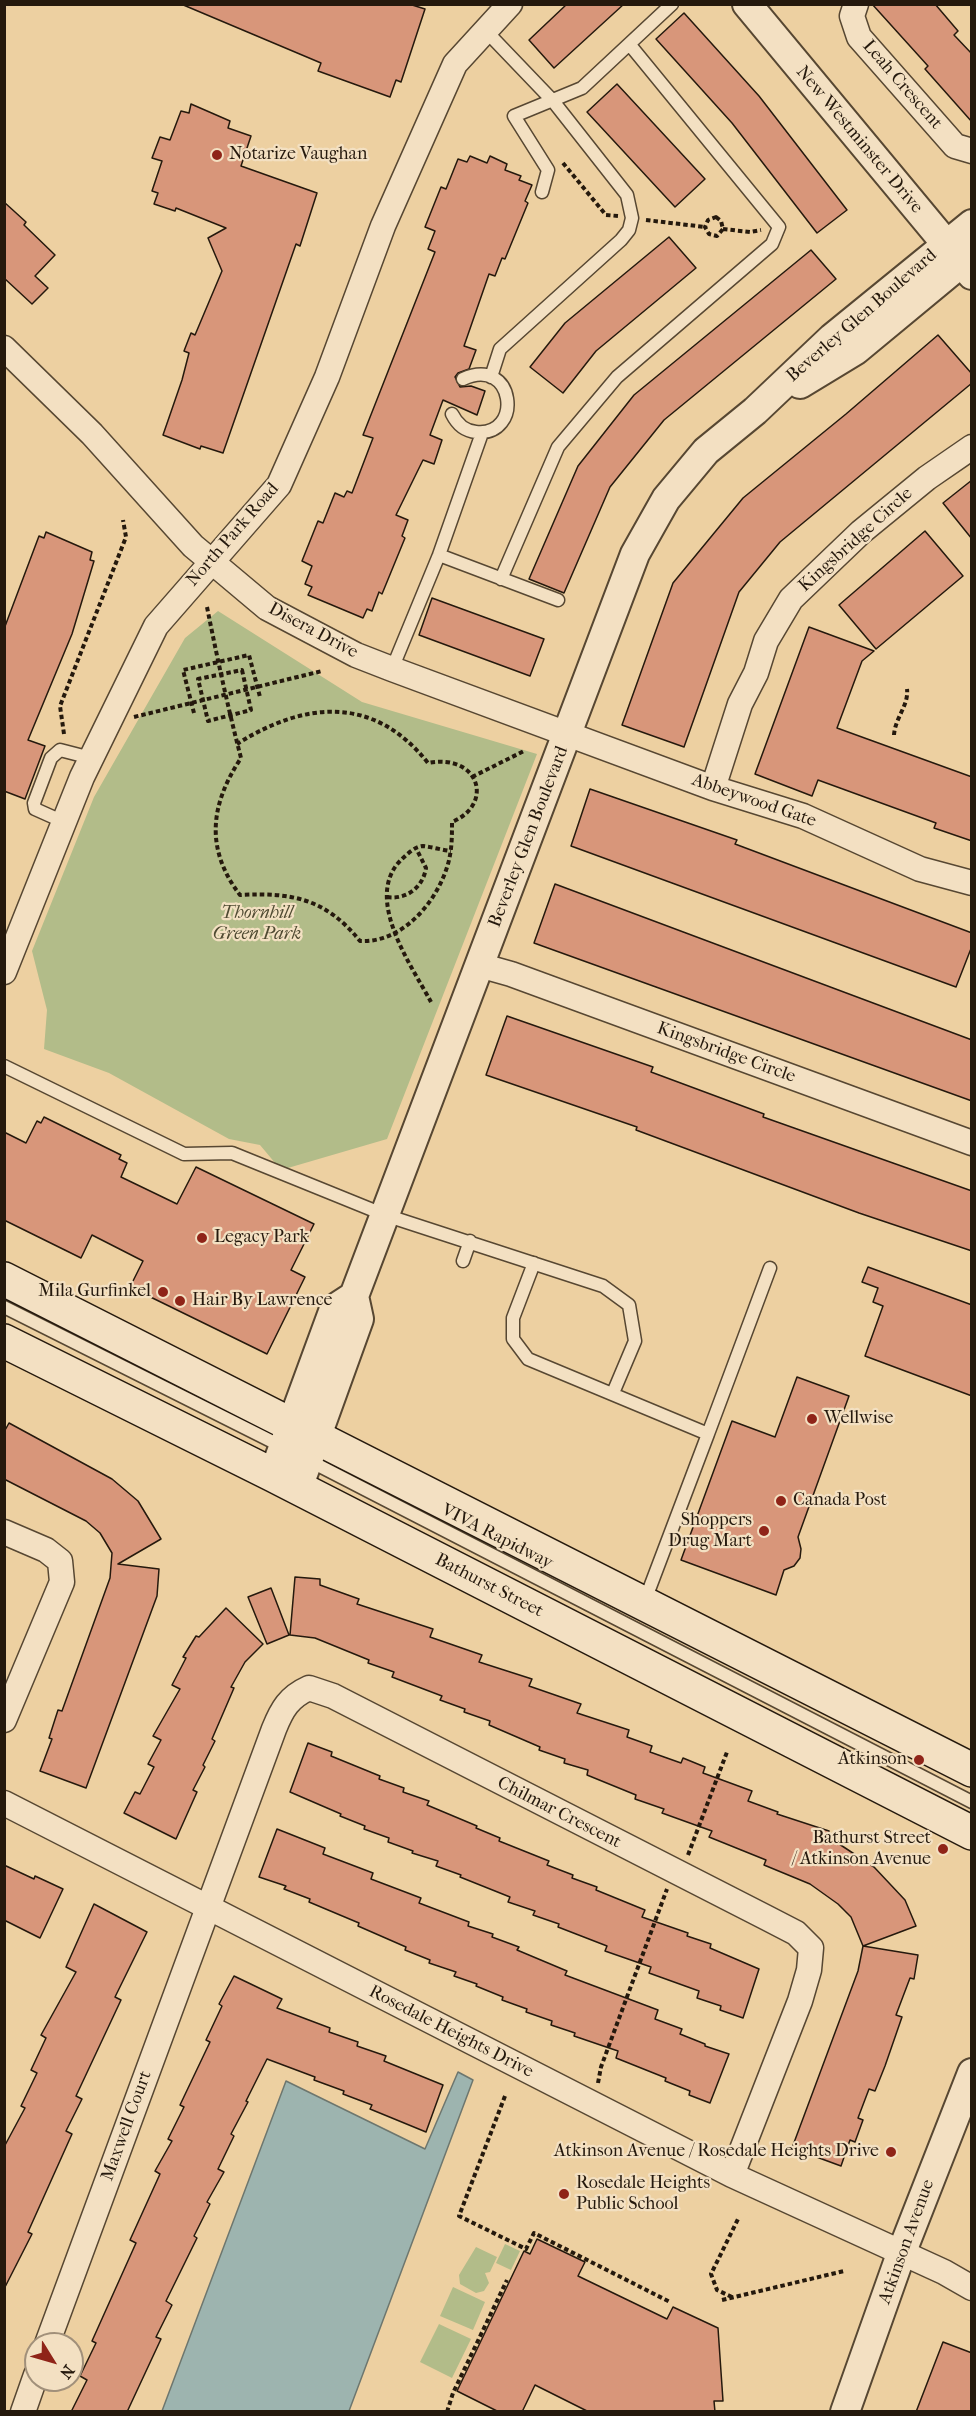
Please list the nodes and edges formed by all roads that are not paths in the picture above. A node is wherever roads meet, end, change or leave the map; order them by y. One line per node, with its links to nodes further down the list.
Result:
1 (510, 4): 5 (street, North Park Road)
2 (672, 4): 6 (lane)
3 (747, 4): 11 (street, New Westminster Drive)
4 (855, 4): 8 (street, Leah Crescent)
5 (485, 30): 7 (lane); 19 (street, North Park Road)
6 (630, 45): 7 (lane); 20 (lane)
7 (553, 101): 9 (lane); 13 (lane)
8 (972, 151)
9 (542, 192)
10 (972, 224): 11 (street, Beverley Glen Boulevard)
11 (963, 259): 23 (street, Beverley Glen Boulevard)
12 (4, 348): 19 (street, Disera Drive)
13 (491, 377): 14 (lane); 16 (lane)
14 (463, 379)
15 (452, 414): 16 (lane)
16 (482, 433): 18 (lane)
17 (972, 447): 25 (street, Kingsbridge Circle)
18 (439, 555): 20 (lane); 22 (lane)
19 (211, 561): 22 (street, Disera Drive); 24 (street, North Park Road)
20 (501, 579): 21 (lane)
21 (558, 600)
22 (392, 669): 23 (street, Disera Drive)
23 (569, 734): 25 (street, Abbeywood Gate); 28 (street, Beverley Glen Boulevard)
24 (91, 758): 26 (street, North Park Road); 26 (lane)
25 (713, 788): 27 (street, Abbeywood Gate)
26 (64, 822): 29 (street, North Park Road)
27 (972, 883)
28 (479, 965): 31 (street, Kingsbridge Circle); 32 (street, Beverley Glen Boulevard)
29 (4, 972)
30 (4, 1066): 32 (lane)
31 (972, 1143)
32 (385, 1215): 33 (lane); 42 (street, Beverley Glen Boulevard)
33 (470, 1241): 34 (lane); 35 (lane)
34 (463, 1260)
35 (534, 1263): 40 (lane); 40 (lane)
36 (770, 1268): 41 (lane)
37 (4, 1279): 42 (main road, Bathurst Street)
38 (4, 1307): 42 (lane, VIVA Rapidway)
39 (4, 1341): 42 (main road, Bathurst Street)
40 (613, 1393): 41 (lane)
41 (708, 1434): 44 (lane)
42 (295, 1456): 44 (main road, Bathurst Street); 47 (lane, VIVA Rapidway); 49 (main road, Bathurst Street)
43 (4, 1532): 45 (street)
44 (644, 1603): 46 (main road, Bathurst Street)
45 (4, 1720)
46 (972, 1770)
47 (972, 1802)
48 (4, 1803): 50 (street, Rosedale Heights Drive)
49 (972, 1833)
50 (206, 1907): 52 (street, Rosedale Heights Drive); 52 (street, Chilmar Crescent); 55 (street, Maxwell Court)
51 (972, 2073): 53 (street, Atkinson Avenue)
52 (732, 2175): 53 (street, Rosedale Heights Drive)
53 (901, 2254): 54 (street, Rosedale Heights Drive); 58 (street, Atkinson Avenue)
54 (972, 2288)
55 (51, 2332)
56 (30, 2392): 57 (street)
57 (23, 2412)
58 (845, 2412)

